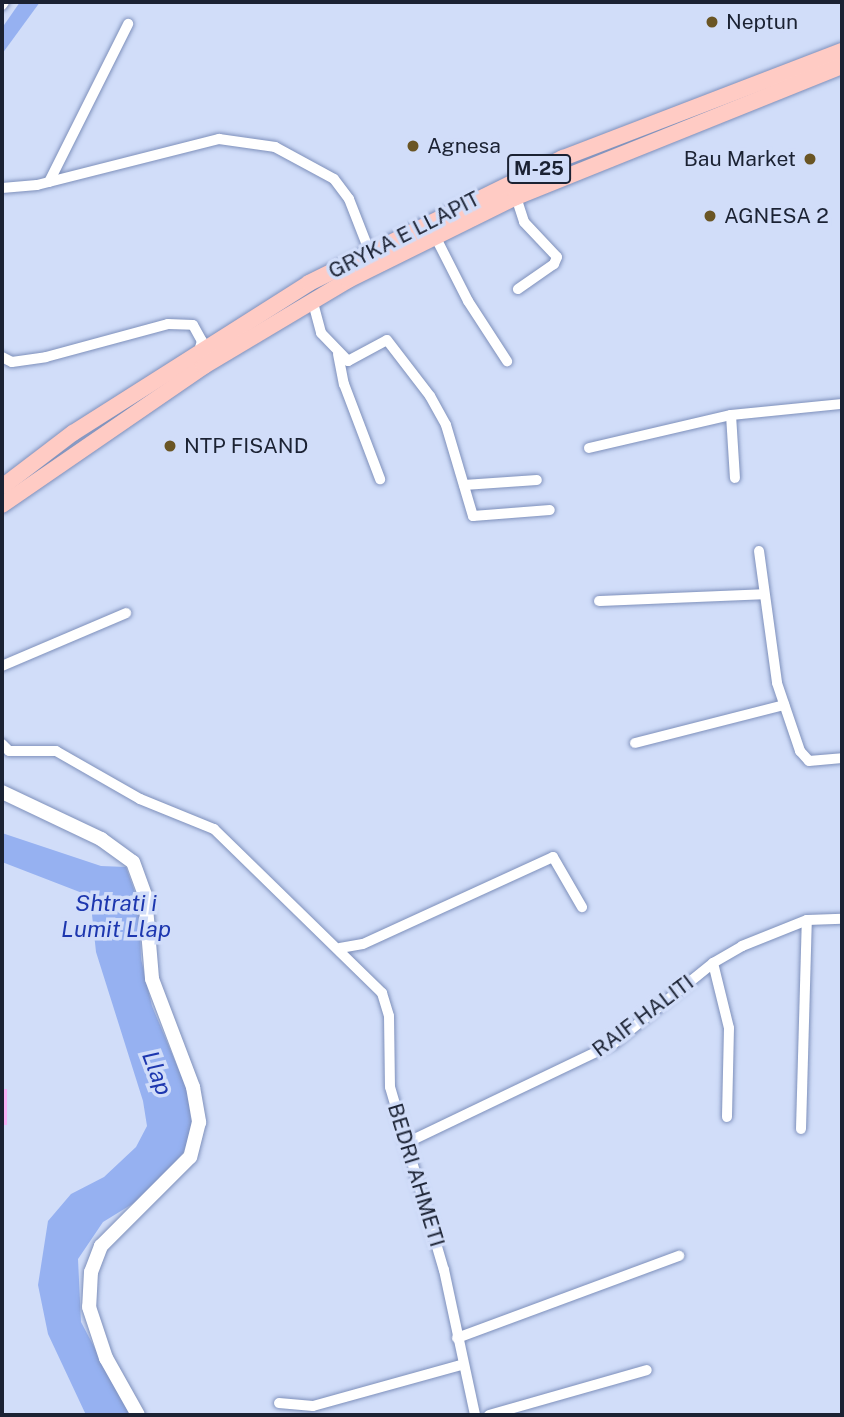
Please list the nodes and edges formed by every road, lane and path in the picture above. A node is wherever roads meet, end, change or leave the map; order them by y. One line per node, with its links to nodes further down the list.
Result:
1 (128, 24): 4 (street)
2 (842, 51): 8 (main road, GRYKA E LLAPIT / M-25)
3 (842, 66): 6 (main road, GRYKA E LLAPIT / M-25)
4 (49, 181): 5 (street); 8 (street)
5 (2, 188)
6 (516, 197): 7 (main road, GRYKA E LLAPIT / M-25); 9 (street)
7 (435, 236): 10 (main road, GRYKA E LLAPIT / M-25); 15 (street, GRYKA E LLAPIT)
8 (370, 253): 11 (main road, GRYKA E LLAPIT / M-25)
9 (518, 289)
10 (312, 299): 11 (main road, GRYKA E LLAPIT / M-25); 12 (street)
11 (255, 326): 14 (main road, GRYKA E LLAPIT / M-25)
12 (333, 345): 20 (street); 22 (street)
13 (2, 357): 14 (street)
14 (201, 357): 23 (main road, GRYKA E LLAPIT / M-25); 24 (main road, GRYKA E LLAPIT / M-25)
15 (507, 361)
16 (842, 404): 17 (street)
17 (731, 415): 18 (street); 19 (street)
18 (589, 448)
19 (735, 478)
20 (380, 479)
21 (537, 480): 22 (street)
22 (464, 485): 25 (street)
23 (2, 486)
24 (2, 505)
25 (550, 509)
26 (759, 551): 27 (street)
27 (764, 594): 28 (street); 31 (street)
28 (599, 601)
29 (126, 613): 30 (street)
30 (2, 666)
31 (784, 705): 32 (street); 34 (street)
32 (635, 743)
33 (2, 744): 39 (street, BEDRI AHMETI)
34 (842, 758)
35 (2, 792): 49 (main road)
36 (582, 907): 39 (street)
37 (842, 919): 38 (street, RAIF HALITI)
38 (807, 920): 40 (street, RAIF HALITI); 42 (street)
39 (340, 948): 43 (street, BEDRI AHMETI)
40 (713, 963): 41 (street); 43 (street, RAIF HALITI)
41 (727, 1117)
42 (801, 1129)
43 (406, 1143): 45 (street, BEDRI AHMETI)
44 (679, 1256): 45 (street)
45 (457, 1338): 46 (street, BEDRI AHMETI)
46 (461, 1365): 48 (street); 50 (street, BEDRI AHMETI)
47 (647, 1370): 51 (street)
48 (279, 1403)
49 (138, 1415)
50 (475, 1415)
51 (489, 1415)

